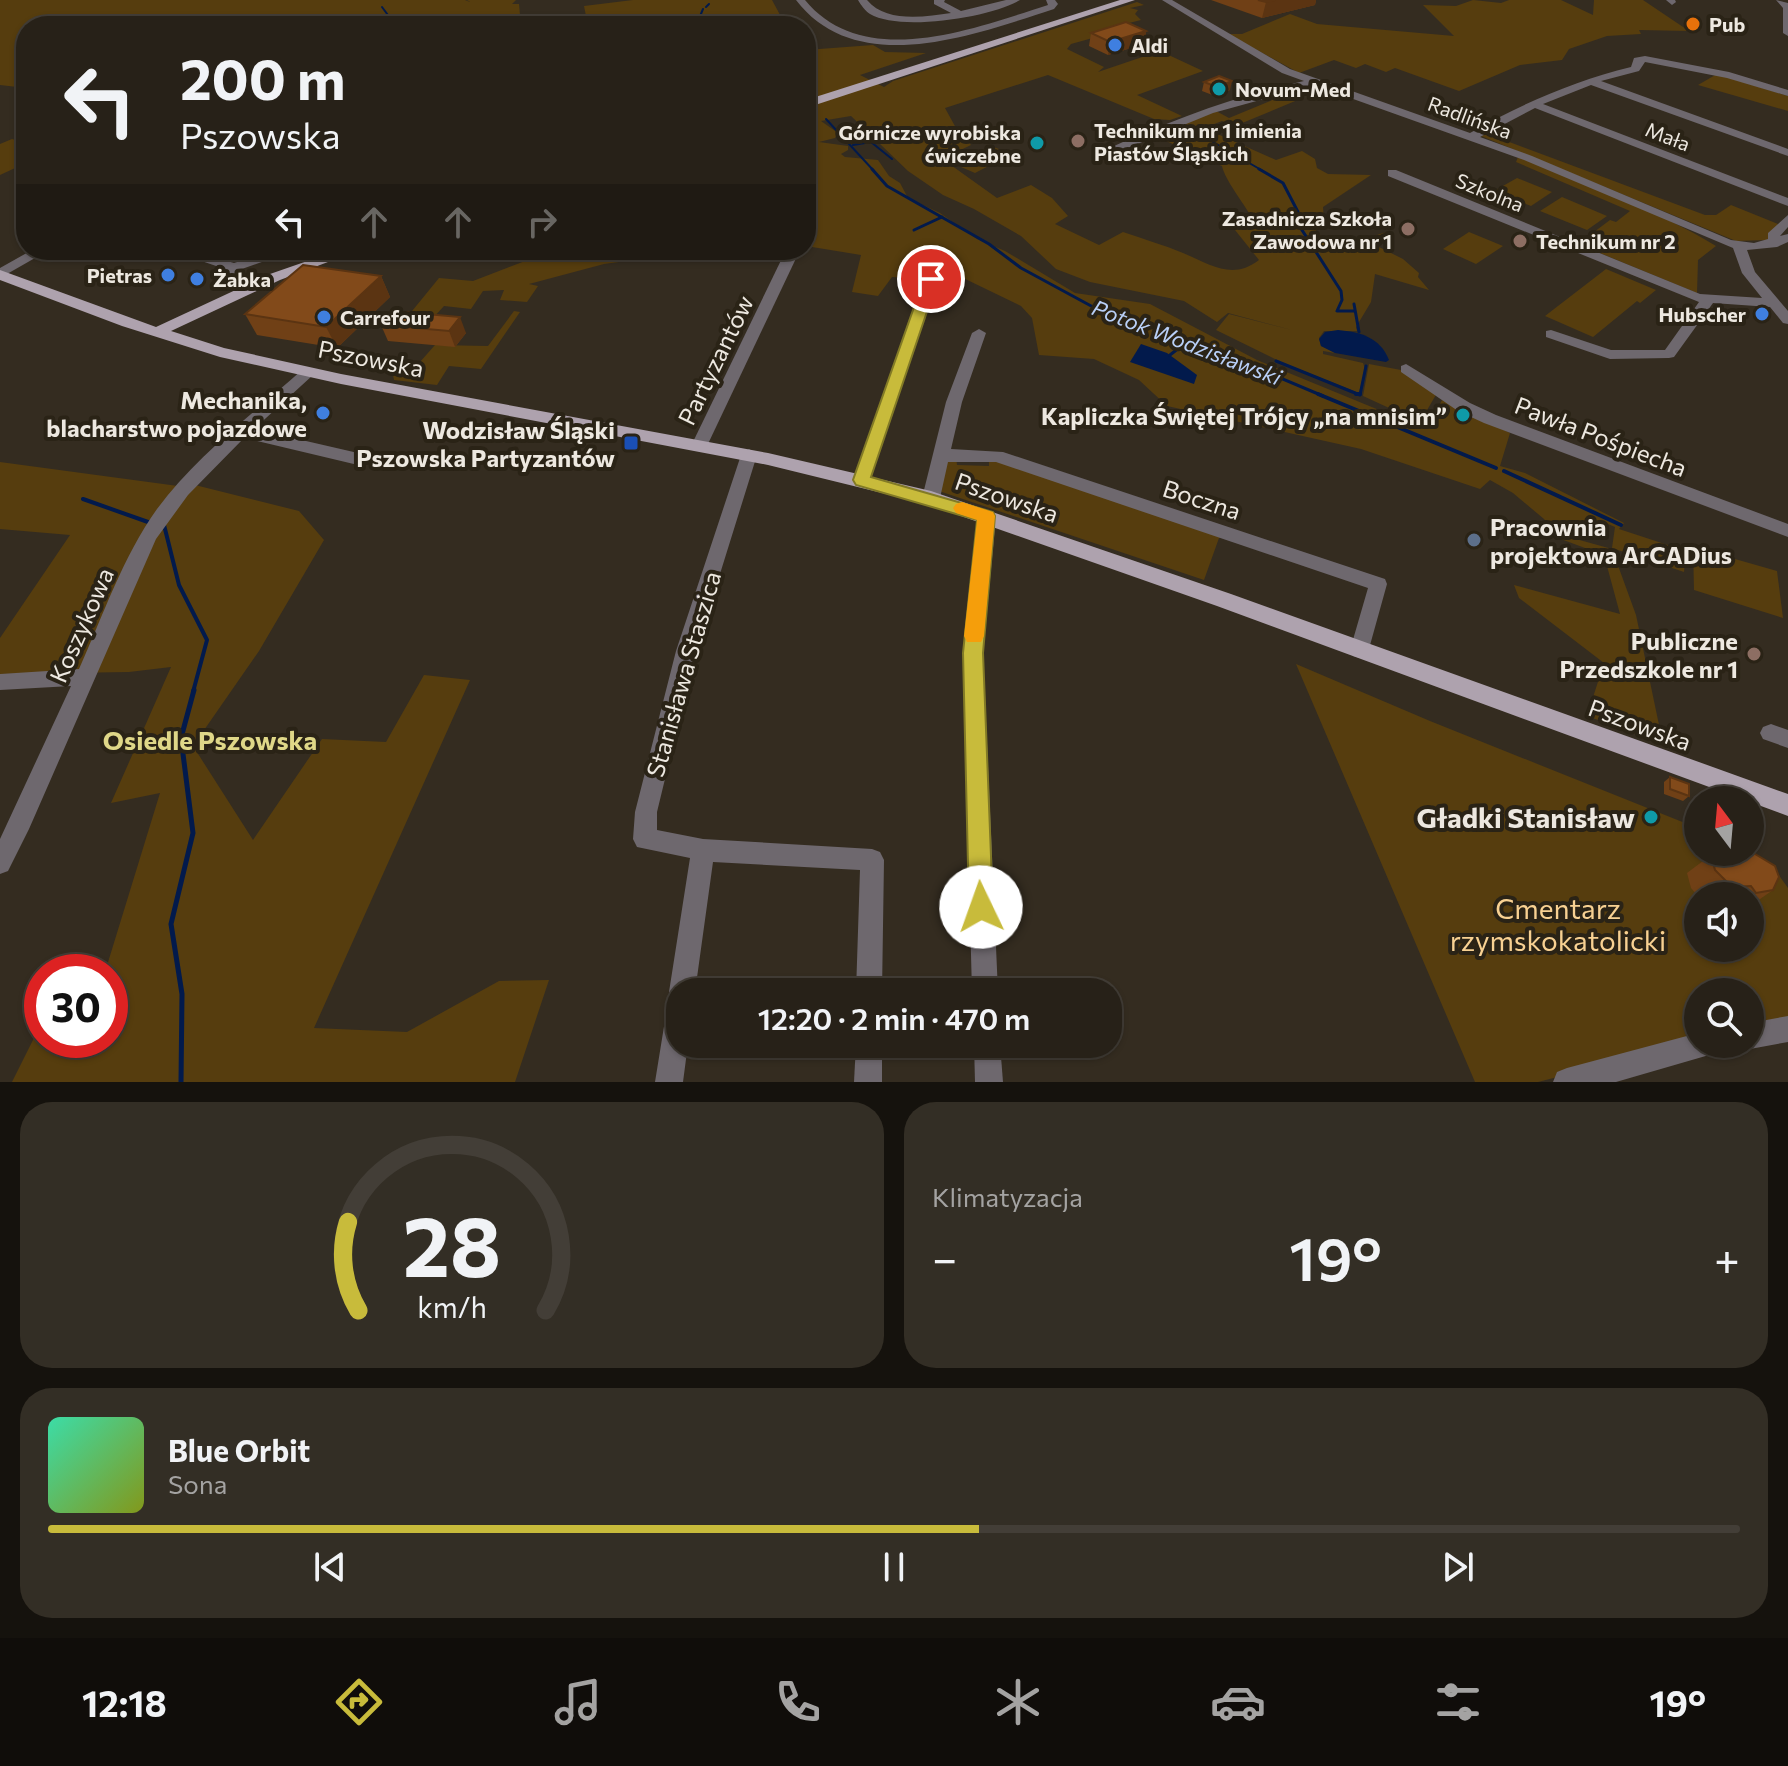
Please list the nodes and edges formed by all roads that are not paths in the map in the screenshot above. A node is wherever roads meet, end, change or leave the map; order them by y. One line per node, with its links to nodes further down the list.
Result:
1 (862, 0): 10 (street)
2 (941, 0): 10 (street)
3 (1016, 0): 10 (street)
4 (1113, 0): 16 (main road)
5 (1130, 0): 16 (main road)
6 (1156, 0): 11 (street, Radlińska)
7 (1166, 0): 11 (street, Radlińska)
8 (1780, 0): 13 (street)
9 (1052, 2): 14 (street)
10 (961, 15)
11 (1192, 18): 20 (street, Radlińska)
12 (816, 19): 14 (street)
13 (1788, 33)
14 (881, 40): 15 (street)
15 (918, 49): 16 (street); 17 (street)
16 (953, 53): 17 (main road); 18 (main road)
17 (932, 57): 18 (main road)
18 (869, 80): 22 (main road); 23 (main road)
19 (1590, 81): 21 (street); 24 (street); 27 (street)
20 (1313, 82): 25 (street, Radlińska); 26 (street)
21 (1788, 93)
22 (816, 94)
23 (816, 100)
24 (1535, 104): 25 (street); 29 (street, Mała)
25 (1473, 136): 32 (street, Radlińska)
26 (1109, 152)
27 (1788, 153)
28 (1392, 173): 43 (street, Szkolna)
29 (1788, 202)
30 (1788, 219): 31 (street)
31 (1782, 240): 32 (street)
32 (1739, 246): 44 (street)
33 (24, 260): 40 (street)
34 (210, 260): 39 (street)
35 (257, 260): 39 (street)
36 (300, 260): 42 (main road)
37 (324, 260): 45 (main road)
38 (788, 260): 55 (street, Partyzantów)
39 (234, 267): 42 (street)
40 (0, 274): 47 (main road, Pszowska)
41 (931, 279): 59 (street)
42 (235, 284): 45 (main road)
43 (1707, 301): 44 (street, Szkolna); 50 (street)
44 (1773, 303): 46 (street)
45 (186, 315): 47 (main road); 48 (main road); 51 (main road)
46 (1788, 320)
47 (132, 324): 48 (main road, Pszowska)
48 (157, 332): 51 (main road, Pszowska)
49 (979, 333): 57 (street)
50 (1551, 334)
51 (195, 345): 53 (main road, Pszowska)
52 (1406, 369): 62 (street, Pawła Pośpiecha)
53 (308, 372): 54 (street, Koszykowa); 55 (main road, Pszowska)
54 (242, 432): 58 (street); 64 (street, Koszykowa)
55 (699, 446): 56 (main road, Pszowska)
56 (749, 455): 59 (main road, Pszowska); 67 (street, Stanisława Staszica)
57 (943, 458): 60 (street); 63 (street, Boczna)
58 (358, 459)
59 (862, 480): 60 (main road, Pszowska)
60 (931, 498): 61 (main road, Pszowska)
61 (987, 516): 63 (main road, Pszowska); 71 (street)
62 (1788, 531)
63 (1360, 650): 66 (main road, Pszowska)
64 (87, 677): 65 (street); 68 (street, Koszykowa)
65 (0, 682)
66 (1788, 805)
67 (703, 850): 69 (street); 70 (street, Stanisława Staszica)
68 (0, 863)
69 (684, 978)
70 (869, 978)
71 (985, 978)
72 (1788, 1029): 73 (street)
73 (1764, 1033)
74 (1684, 1050): 81 (street)
75 (673, 1058): 78 (street)
76 (869, 1058): 79 (street)
77 (988, 1058): 80 (street)
78 (669, 1082)
79 (868, 1082)
80 (989, 1082)
81 (1567, 1082)

